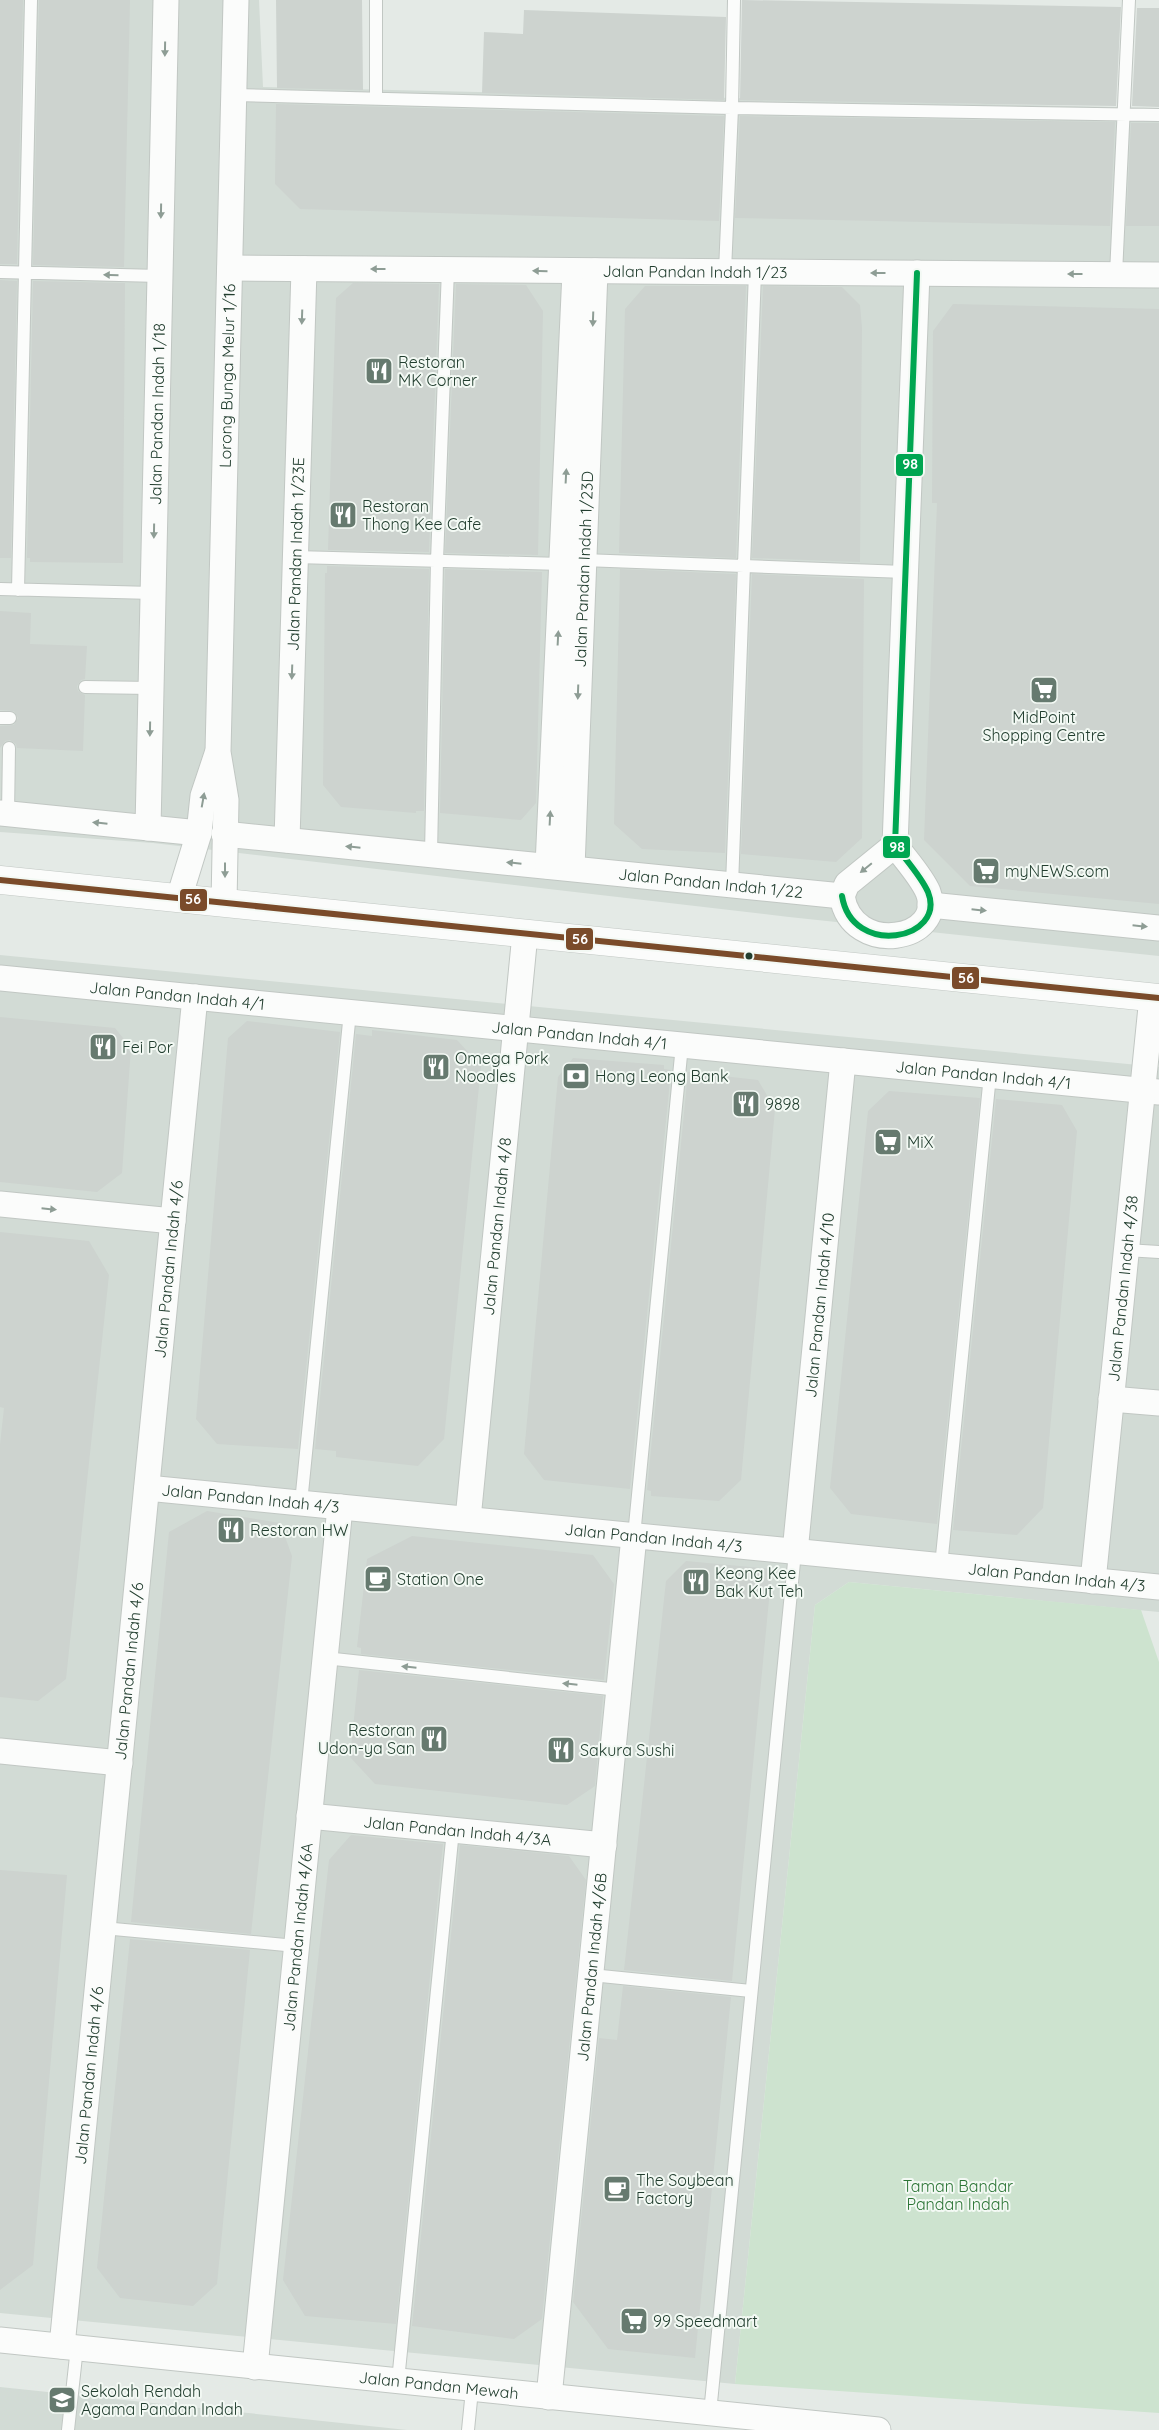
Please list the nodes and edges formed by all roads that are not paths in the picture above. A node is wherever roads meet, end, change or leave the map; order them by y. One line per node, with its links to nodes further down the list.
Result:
1 (31, 0): 19 (lane)
2 (166, 0): 23 (street, Jalan Pandan Indah 1/18, one-way to 23)
3 (236, 0): 7 (street, Lorong Bunga Melur 1/16)
4 (376, 0): 8 (lane)
5 (734, 0): 9 (lane)
6 (1129, 0): 10 (lane)
7 (234, 95): 8 (lane); 12 (street, Lorong Bunga Melur 1/16)
8 (376, 98): 9 (lane)
9 (732, 108): 10 (lane); 17 (lane)
10 (1123, 114): 11 (lane); 21 (lane)
11 (1159, 115)
12 (230, 268): 13 (street, Jalan Pandan Indah 1/23); 35 (street, Lorong Bunga Melur 1/16)
13 (304, 269): 14 (street, Jalan Pandan Indah 1/23, one-way to 13); 24 (street, Jalan Pandan Indah 1/23E, one-way to 24)
14 (448, 270): 15 (street, Jalan Pandan Indah 1/23, one-way to 14); 25 (lane)
15 (585, 271): 17 (street, Jalan Pandan Indah 1/23); 26 (street, Jalan Pandan Indah 1/23D)
16 (0, 272): 19 (lane)
17 (725, 272): 18 (street, Jalan Pandan Indah 1/23)
18 (755, 272): 20 (street, Jalan Pandan Indah 1/23, one-way to 18); 27 (lane)
19 (25, 273): 23 (lane, one-way to 19); 30 (lane)
20 (917, 273): 21 (street, Jalan Pandan Indah 1/23, one-way to 20); 28 (street)
21 (1116, 274): 22 (street, Jalan Pandan Indah 1/23)
22 (1159, 275)
23 (160, 276): 31 (street, Jalan Pandan Indah 1/18, one-way to 31)
24 (295, 557): 25 (lane); 40 (street, Jalan Pandan Indah 1/23E, one-way to 40)
25 (437, 561): 26 (lane); 42 (lane)
26 (572, 562): 27 (lane); 43 (street, Jalan Pandan Indah 1/23D)
27 (744, 566): 28 (lane); 45 (lane)
28 (905, 572): 41 (street)
29 (0, 589): 30 (lane)
30 (18, 590): 31 (lane)
31 (153, 593): 33 (street, Jalan Pandan Indah 1/18)
32 (85, 687): 33 (lane)
33 (151, 688): 37 (street, Jalan Pandan Indah 1/18, one-way to 37)
34 (9, 748): 36 (lane)
35 (218, 752): 38 (street, Lorong Bunga Melur 1/16, one-way to 35); 39 (street, Lorong Bunga Melur 1/16)
36 (4, 813): 37 (street, one-way to 36)
37 (148, 828): 38 (street)
38 (198, 833): 47 (street, Lorong Bunga Melur 1/16)
39 (224, 834): 40 (street, Jalan Pandan Indah 1/22); 48 (street, Lorong Bunga Melur 1/16, one-way to 48)
40 (287, 840): 42 (street, Jalan Pandan Indah 1/22, one-way to 40)
41 (895, 845): 46 (street, one-way to 46); 49 (street)
42 (430, 854): 43 (street, Jalan Pandan Indah 1/22, one-way to 42)
43 (560, 867): 45 (street, Jalan Pandan Indah 1/22)
44 (0, 880): 47 (street)
45 (732, 885): 46 (street, Jalan Pandan Indah 1/22)
46 (842, 896): 52 (street)
47 (179, 898): 48 (street)
48 (224, 903): 51 (street)
49 (930, 905): 50 (street, one-way to 50); 52 (street)
50 (1159, 928)
51 (526, 934): 53 (street); 58 (street, Jalan Pandan Indah 4/8)
52 (885, 936): 53 (street)
53 (881, 970): 56 (street)
54 (0, 978): 55 (street, Jalan Pandan Indah 4/1)
55 (194, 997): 57 (street, Jalan Pandan Indah 4/1); 64 (street, Jalan Pandan Indah 4/6)
56 (1155, 997): 62 (street, Jalan Pandan Indah 4/38)
57 (350, 1012): 58 (street, Jalan Pandan Indah 4/1); 70 (lane)
58 (516, 1029): 59 (street, Jalan Pandan Indah 4/1); 72 (street, Jalan Pandan Indah 4/8)
59 (682, 1045): 60 (street, Jalan Pandan Indah 4/1); 73 (lane)
60 (843, 1061): 61 (street, Jalan Pandan Indah 4/1); 74 (street, Jalan Pandan Indah 4/10)
61 (990, 1075): 62 (street, Jalan Pandan Indah 4/1); 75 (lane)
62 (1151, 1091): 65 (street, Jalan Pandan Indah 4/38)
63 (0, 1204): 64 (street, one-way to 64)
64 (172, 1221): 69 (street, Jalan Pandan Indah 4/6)
65 (1126, 1250): 66 (lane); 67 (street, Jalan Pandan Indah 4/38)
66 (1159, 1252)
67 (1112, 1398): 68 (street); 76 (street, Jalan Pandan Indah 4/38)
68 (1159, 1403)
69 (146, 1488): 70 (street, Jalan Pandan Indah 4/3); 81 (street, Jalan Pandan Indah 4/6)
70 (301, 1503): 71 (street, Jalan Pandan Indah 4/3)
71 (340, 1507): 72 (street, Jalan Pandan Indah 4/3); 78 (street, Jalan Pandan Indah 4/6A)
72 (468, 1519): 73 (street, Jalan Pandan Indah 4/3)
73 (634, 1536): 74 (street, Jalan Pandan Indah 4/3); 79 (street, Jalan Pandan Indah 4/6B)
74 (794, 1552): 75 (street, Jalan Pandan Indah 4/3); 88 (lane)
75 (941, 1566): 76 (street, Jalan Pandan Indah 4/3)
76 (1093, 1581): 77 (street, Jalan Pandan Indah 4/3)
77 (1159, 1587)
78 (325, 1658): 79 (lane, one-way to 78); 82 (street, Jalan Pandan Indah 4/6A)
79 (619, 1690): 84 (street, Jalan Pandan Indah 4/6B)
80 (0, 1751): 81 (street)
81 (120, 1763): 85 (street, Jalan Pandan Indah 4/6)
82 (309, 1816): 83 (street, Jalan Pandan Indah 4/3A); 86 (street, Jalan Pandan Indah 4/6A)
83 (453, 1830): 84 (street, Jalan Pandan Indah 4/3A); 92 (lane)
84 (604, 1845): 87 (street, Jalan Pandan Indah 4/6B)
85 (103, 1928): 86 (lane); 90 (street, Jalan Pandan Indah 4/6)
86 (296, 1946): 91 (street, Jalan Pandan Indah 4/6A)
87 (591, 1975): 88 (lane); 94 (street, Jalan Pandan Indah 4/6B)
88 (751, 1991): 95 (lane)
89 (0, 2340): 90 (street, Jalan Pandan Mewah)
90 (70, 2346): 91 (street, Jalan Pandan Mewah); 96 (lane)
91 (255, 2367): 92 (street, Jalan Pandan Mewah)
92 (398, 2381): 93 (street, Jalan Pandan Mewah)
93 (472, 2390): 94 (street, Jalan Pandan Mewah); 97 (lane)
94 (549, 2397): 95 (street, Jalan Pandan Mewah)
95 (710, 2413): 98 (street, Jalan Pandan Mewah)
96 (68, 2430)
97 (468, 2430)
98 (878, 2430)

